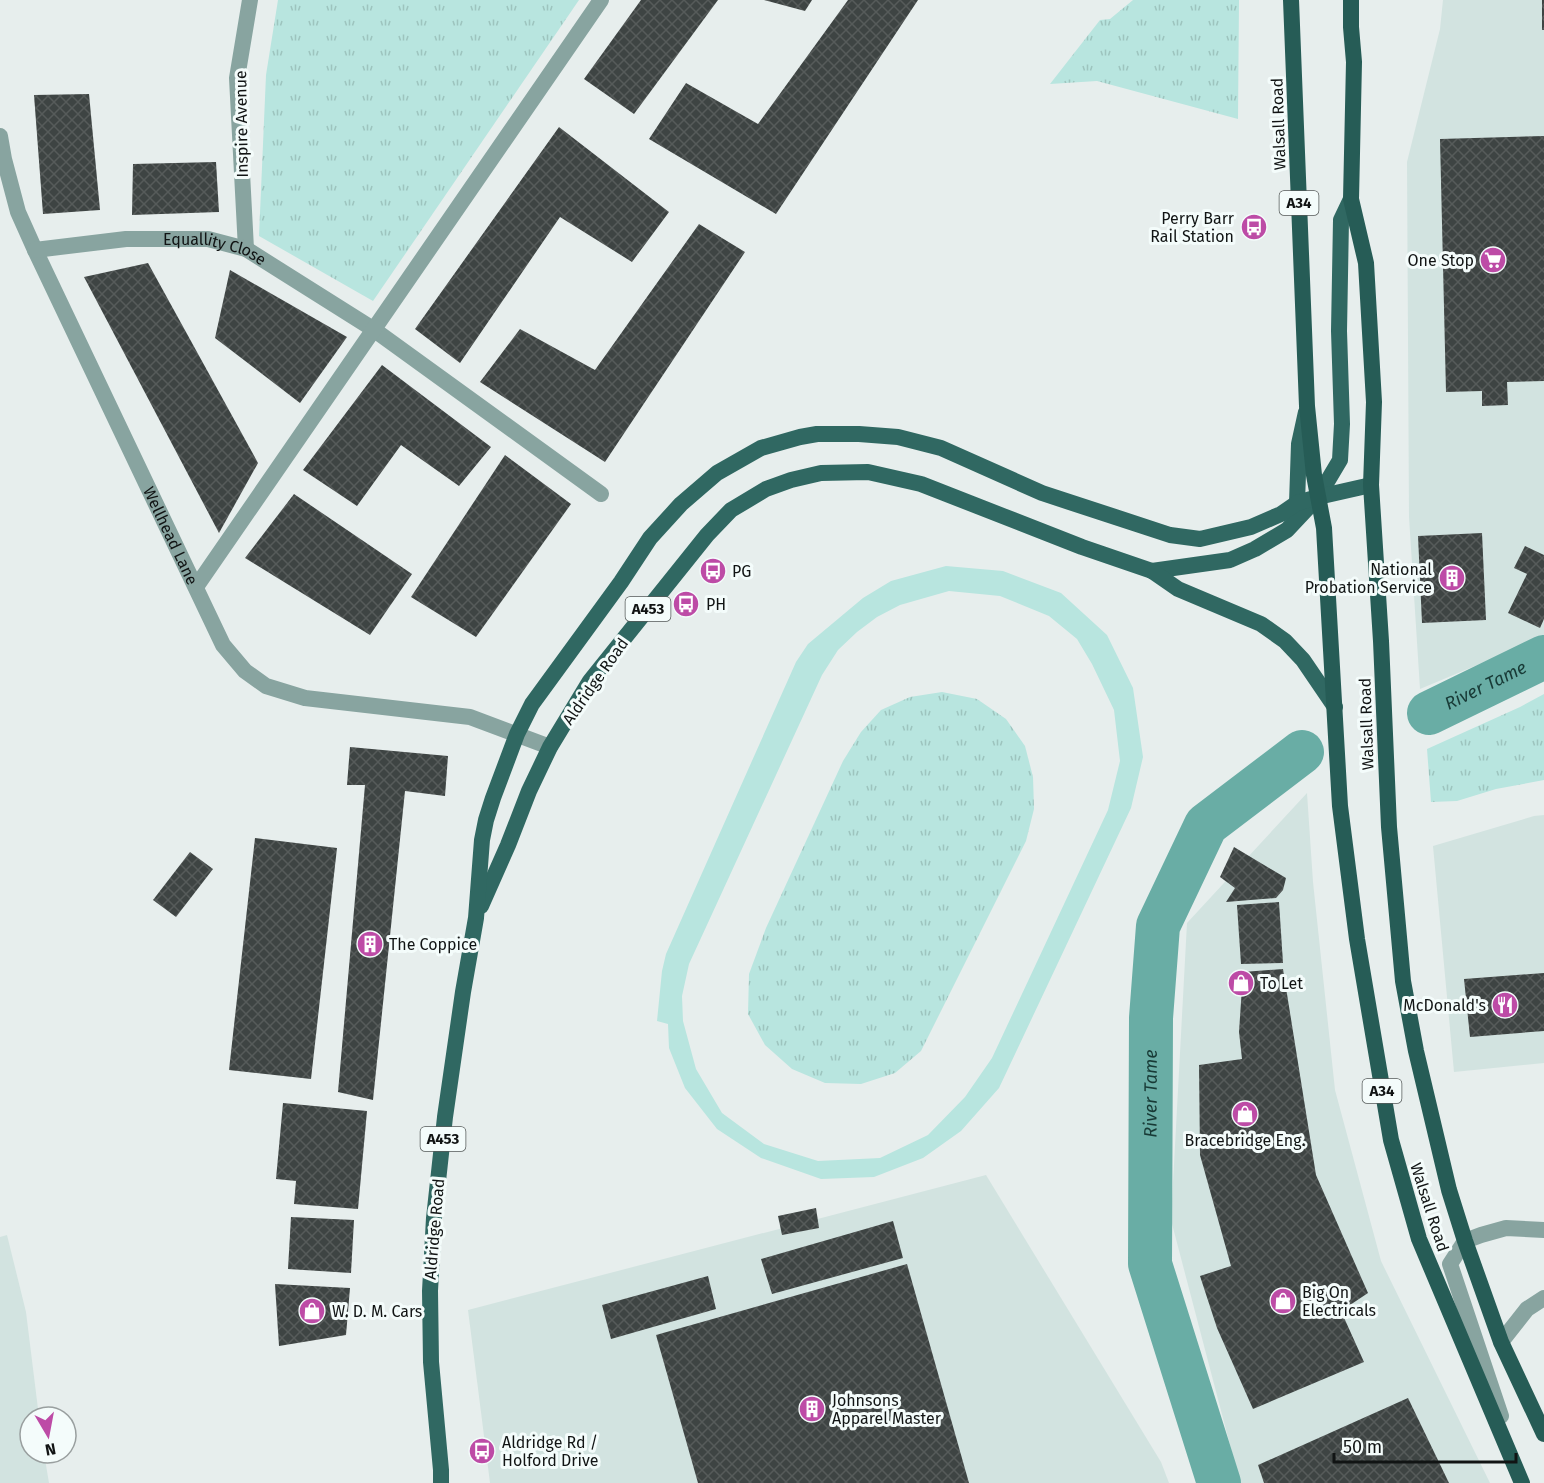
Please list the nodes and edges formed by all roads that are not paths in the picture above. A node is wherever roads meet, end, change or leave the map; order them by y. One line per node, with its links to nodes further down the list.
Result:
1 (250, 0): 7 (street, Inspire Avenue)
2 (601, 0): 9 (street)
3 (1291, 0): 10 (highway, Walsall Road / A34)
4 (1351, 0): 6 (highway, Walsall Road / A34)
5 (0, 136): 8 (street, Wellhead Lane)
6 (1351, 199): 11 (highway, Walsall Road / A34); 13 (main road, Walsall Road)
7 (246, 249): 8 (street, Equallity Close); 9 (street, Equallity Close)
8 (35, 250): 16 (street, Wellhead Lane)
9 (374, 329): 12 (street, Equallity Close); 16 (street)
10 (1307, 406): 13 (highway, Walsall Road / A34); 14 (main road)
11 (1371, 486): 13 (main road, Aldridge Road); 22 (highway, Walsall Road / A34)
12 (601, 494)
13 (1318, 497): 14 (main road, Aldridge Road); 15 (main road); 17 (highway, Walsall Road / A34)
14 (1297, 503): 18 (main road, Aldridge Road / A453)
15 (1152, 571): 17 (main road); 19 (main road, Aldridge Road / A453)
16 (196, 587): 18 (street, Wellhead Lane)
17 (1335, 708): 27 (highway, Walsall Road / A34)
18 (517, 734): 19 (street); 20 (main road, Aldridge Road / A453)
19 (549, 747): 20 (main road, Aldridge Road / A453)
20 (476, 918): 26 (main road, Aldridge Road / A453)
21 (1544, 1230): 22 (street)
22 (1465, 1241): 24 (highway, Walsall Road / A34); 27 (street, Walsall Road)
23 (1544, 1298): 24 (street)
24 (1501, 1342): 25 (highway, Walsall Road / A34)
25 (1544, 1434)
26 (443, 1479)
27 (1523, 1483)

